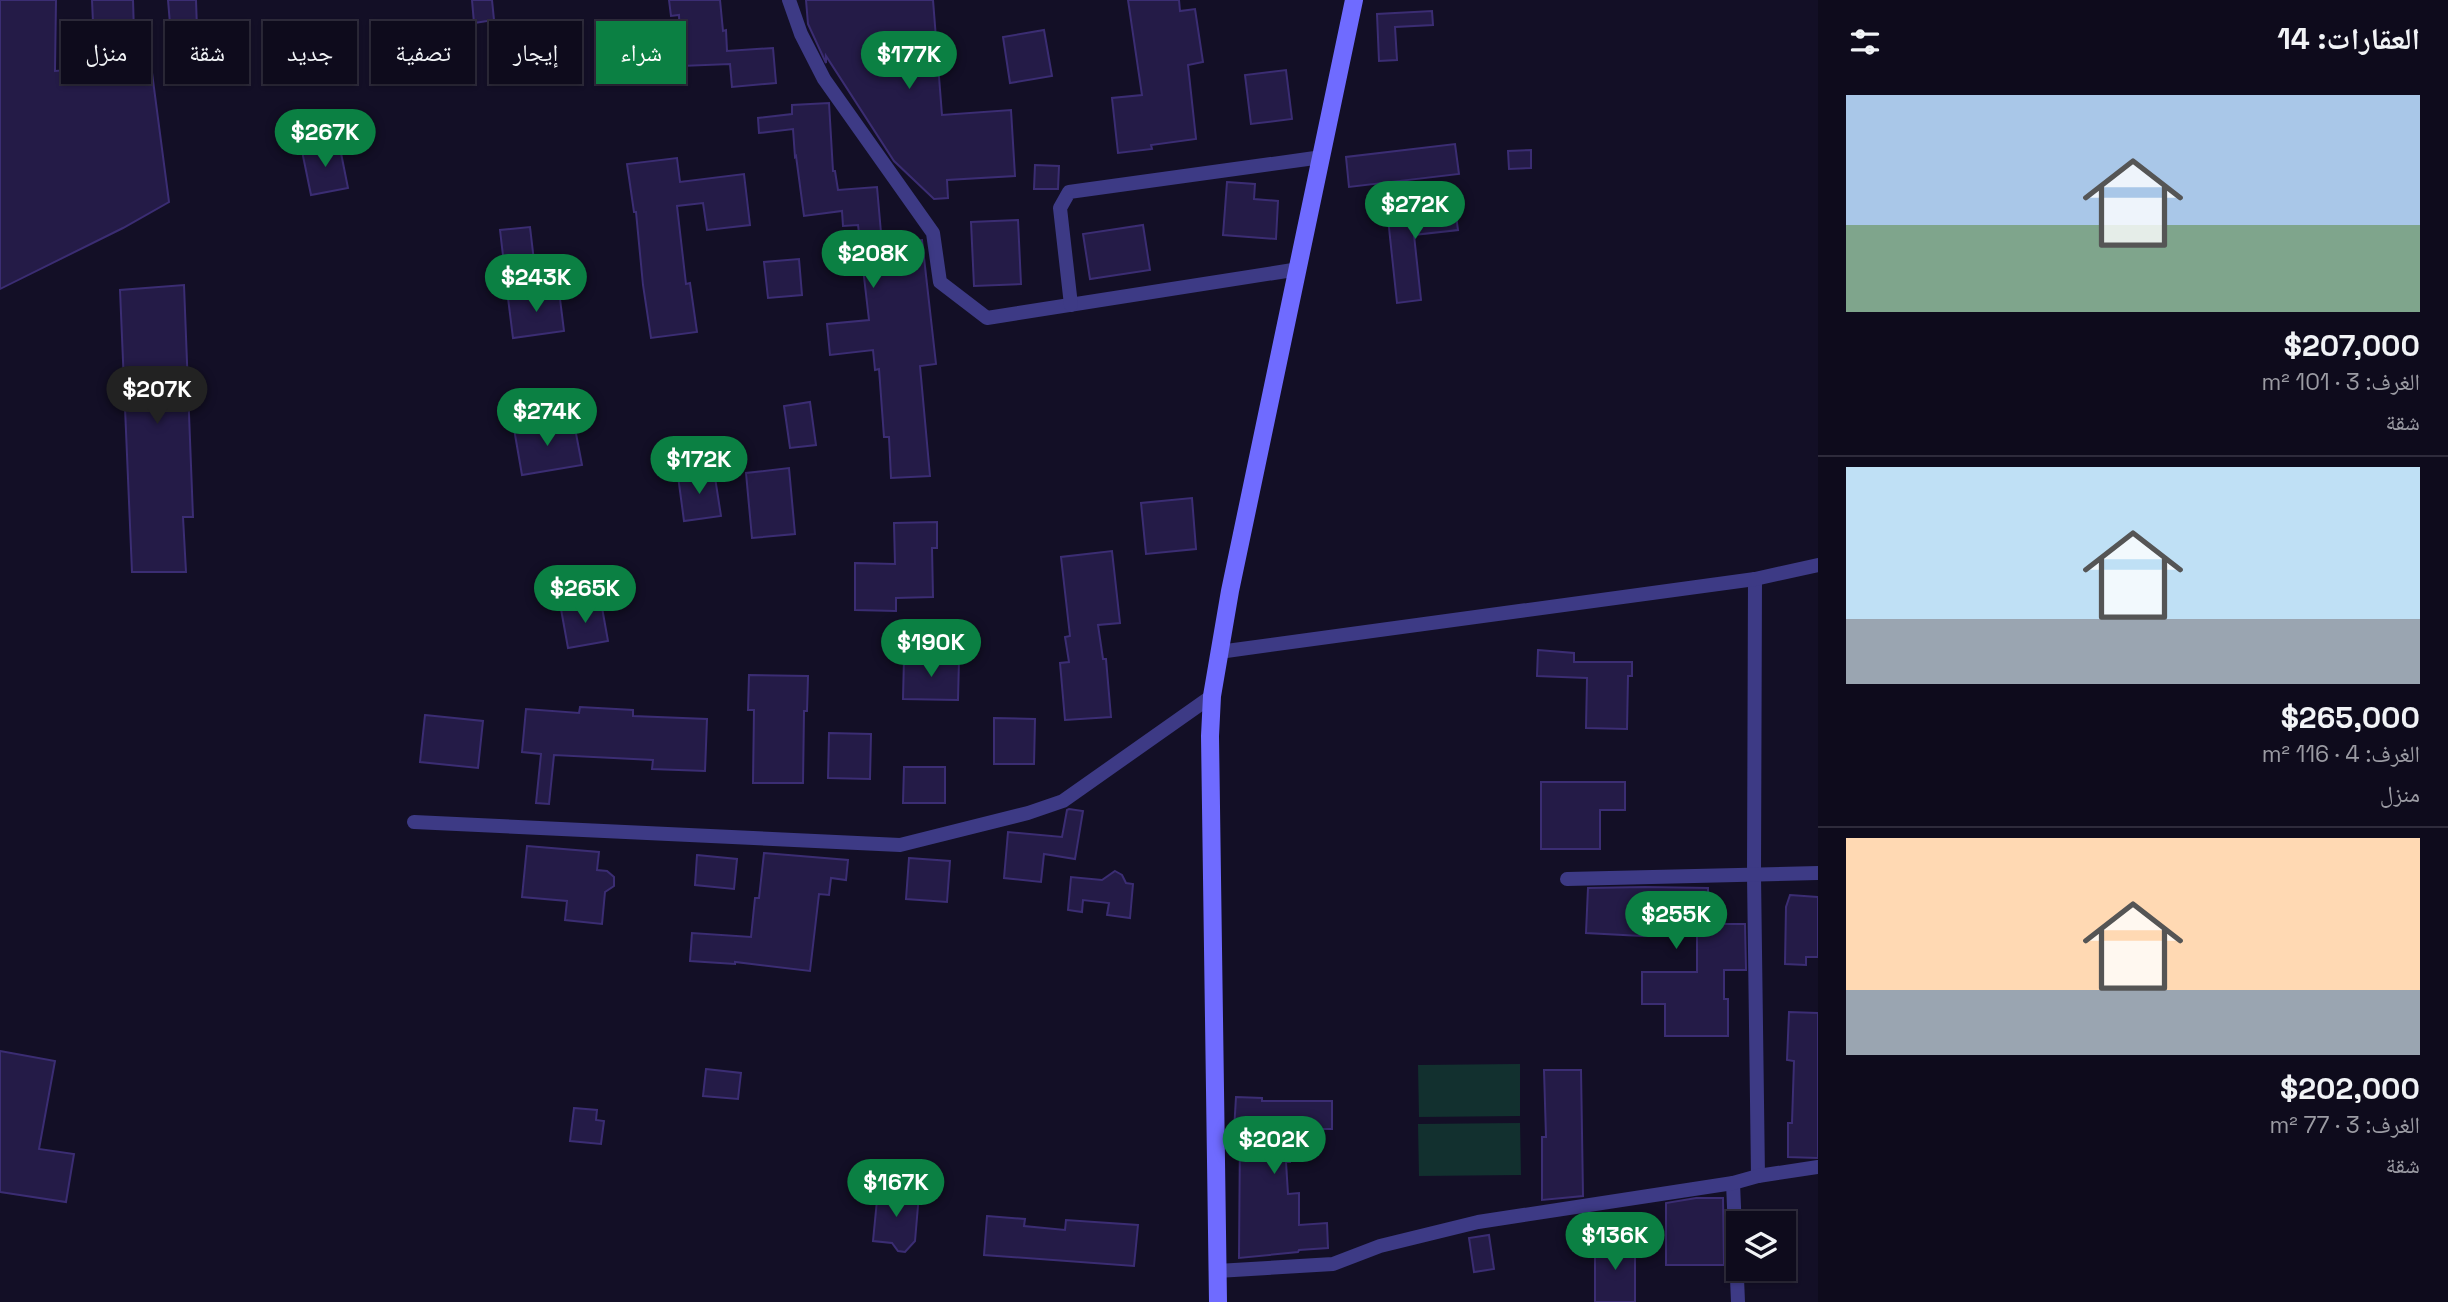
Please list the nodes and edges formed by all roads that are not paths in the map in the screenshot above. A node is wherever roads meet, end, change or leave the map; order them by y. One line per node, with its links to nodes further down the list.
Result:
1 (789, 0): 5 (street)
2 (1354, 0): 3 (street)
3 (1322, 157): 4 (street); 5 (street)
4 (1299, 269): 5 (street); 8 (street)
5 (1071, 305)
6 (1818, 565): 7 (street)
7 (1755, 579): 8 (street); 12 (street)
8 (1219, 652): 9 (street)
9 (1212, 695): 10 (street); 17 (street)
10 (414, 822)
11 (1818, 873): 12 (street)
12 (1754, 876): 13 (street); 15 (street)
13 (1567, 879)
14 (1818, 1167): 15 (street)
15 (1758, 1176): 16 (street)
16 (1733, 1183): 17 (street); 19 (street)
17 (1217, 1272): 18 (street)
18 (1218, 1302)
19 (1738, 1302)

